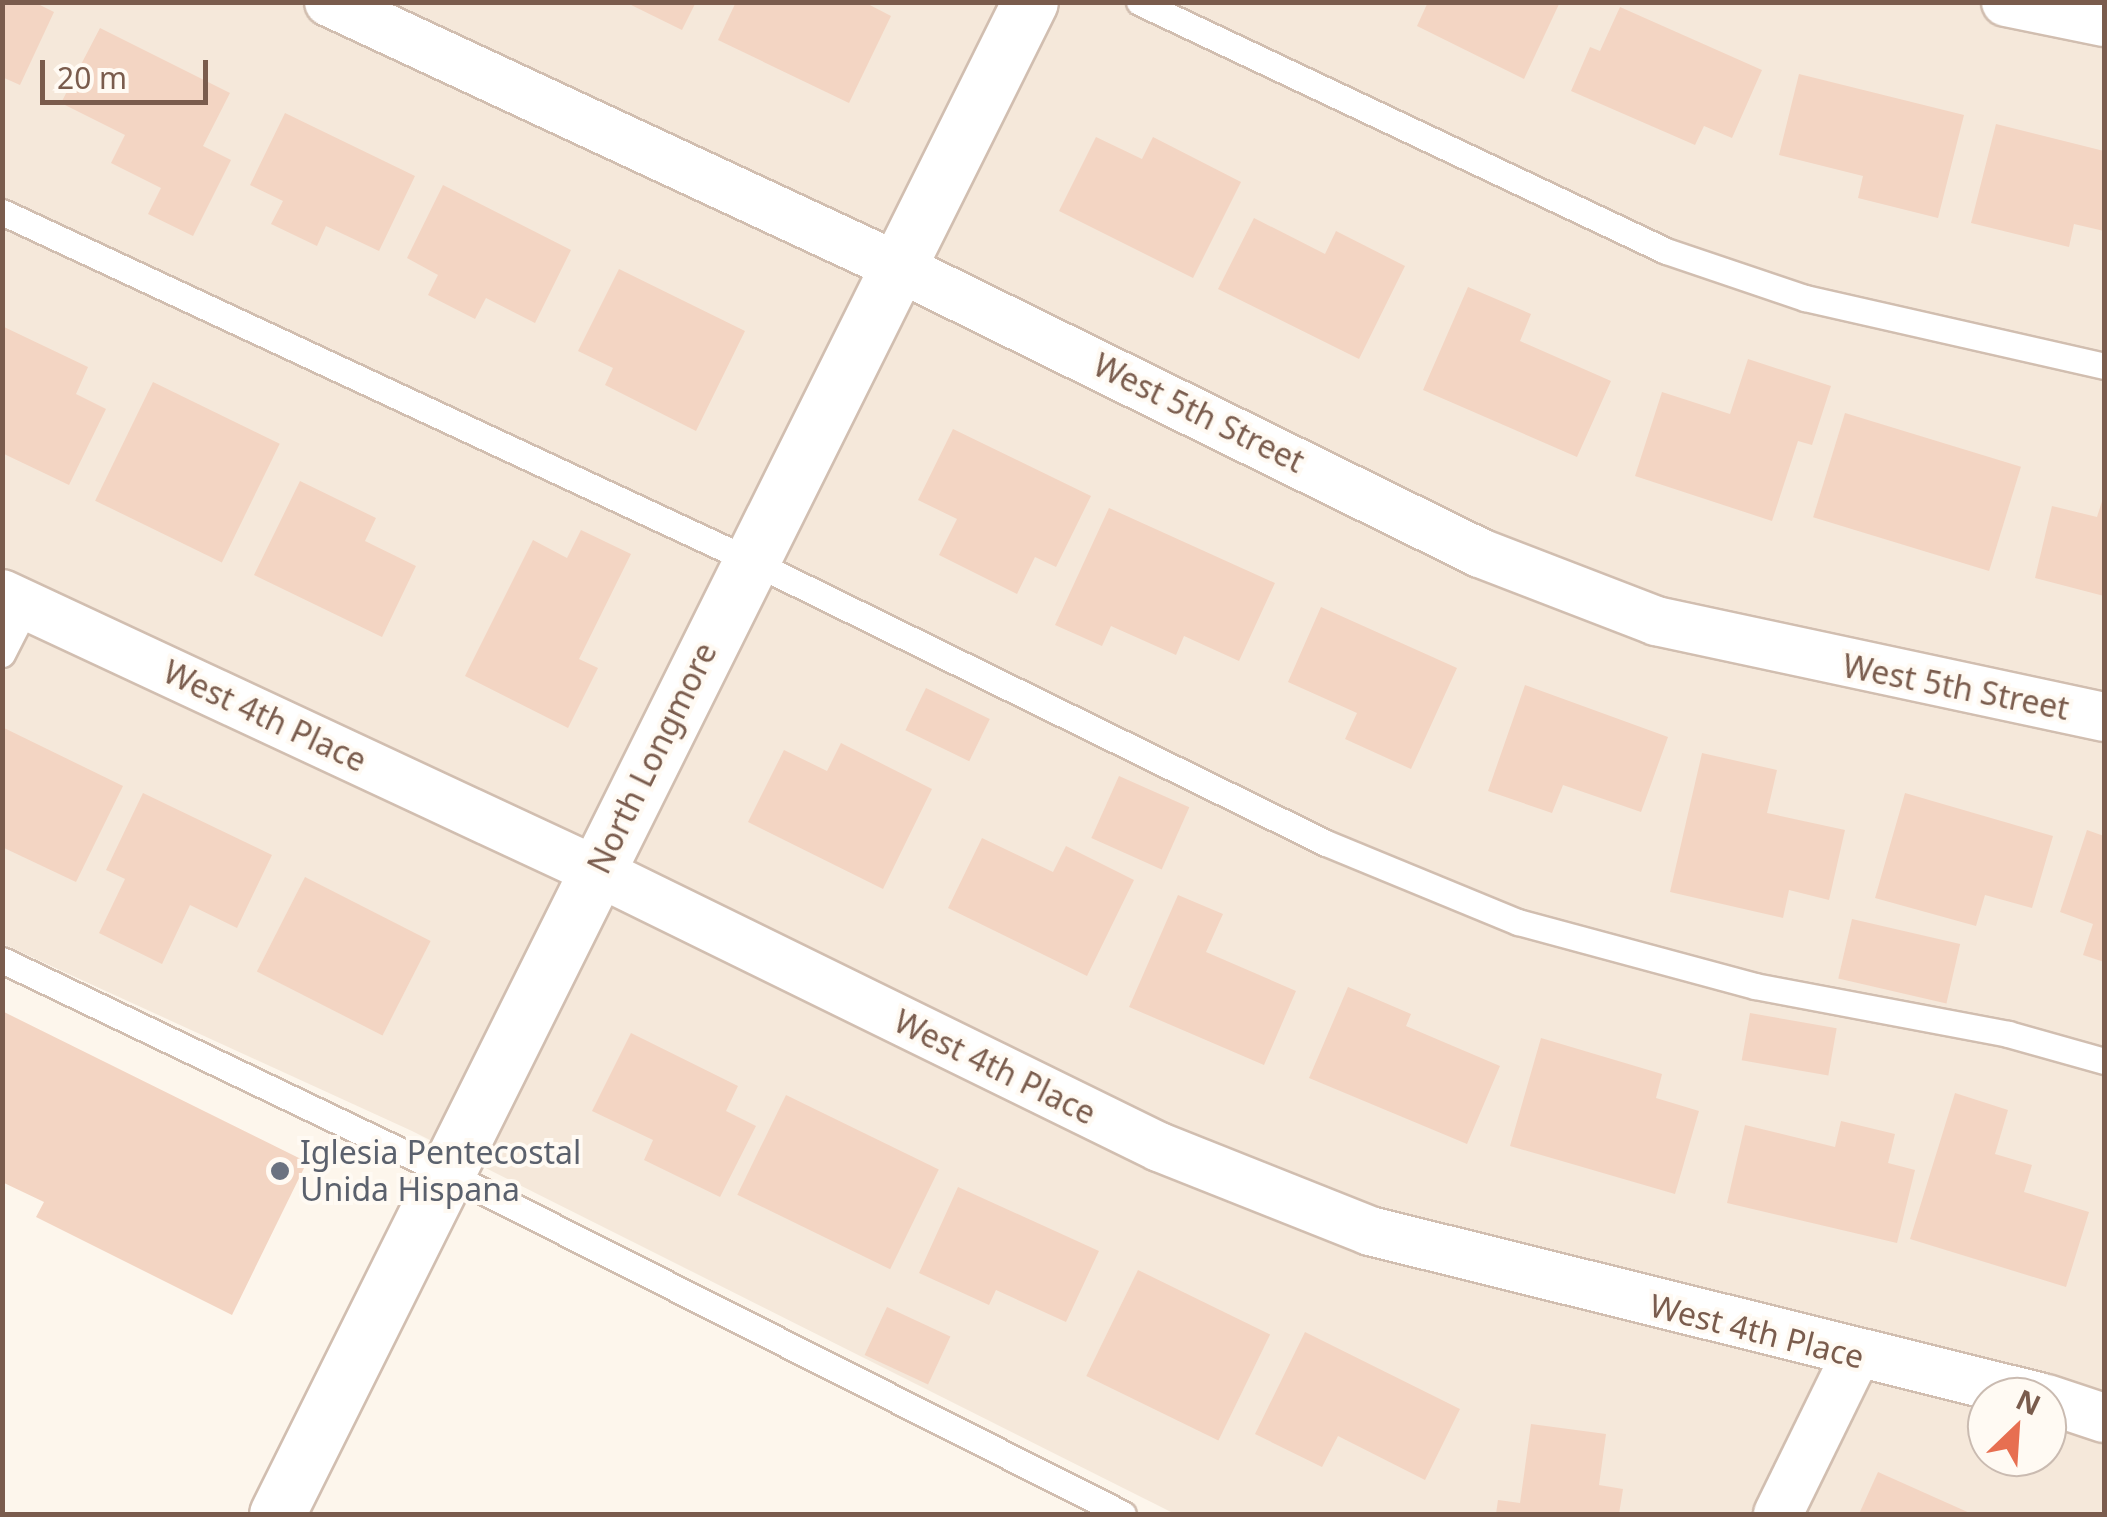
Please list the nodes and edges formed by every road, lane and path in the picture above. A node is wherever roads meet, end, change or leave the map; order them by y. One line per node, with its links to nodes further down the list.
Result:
1 (329, 2): 7 (street, West 5th Street)
2 (1030, 2): 7 (street, North Longmore)
3 (1139, 2): 8 (lane)
4 (2006, 2): 5 (street)
5 (2104, 22)
6 (2, 212): 9 (lane)
7 (894, 266): 9 (street, North Longmore); 12 (street, West 5th Street)
8 (2104, 366)
9 (749, 560): 13 (street, North Longmore); 15 (lane)
10 (15, 599): 11 (lane); 13 (street, West 4th Place)
11 (2, 654)
12 (2104, 717)
13 (596, 871): 16 (street, North Longmore); 17 (street, West 4th Place)
14 (2, 960): 16 (lane)
15 (2104, 1061)
16 (447, 1173): 21 (street, North Longmore); 22 (lane)
17 (1856, 1355): 18 (street, West 4th Place); 23 (street)
18 (1967, 1380)
19 (2067, 1406): 20 (street)
20 (2104, 1418)
21 (277, 1514)
22 (1123, 1514)
23 (1778, 1514)

